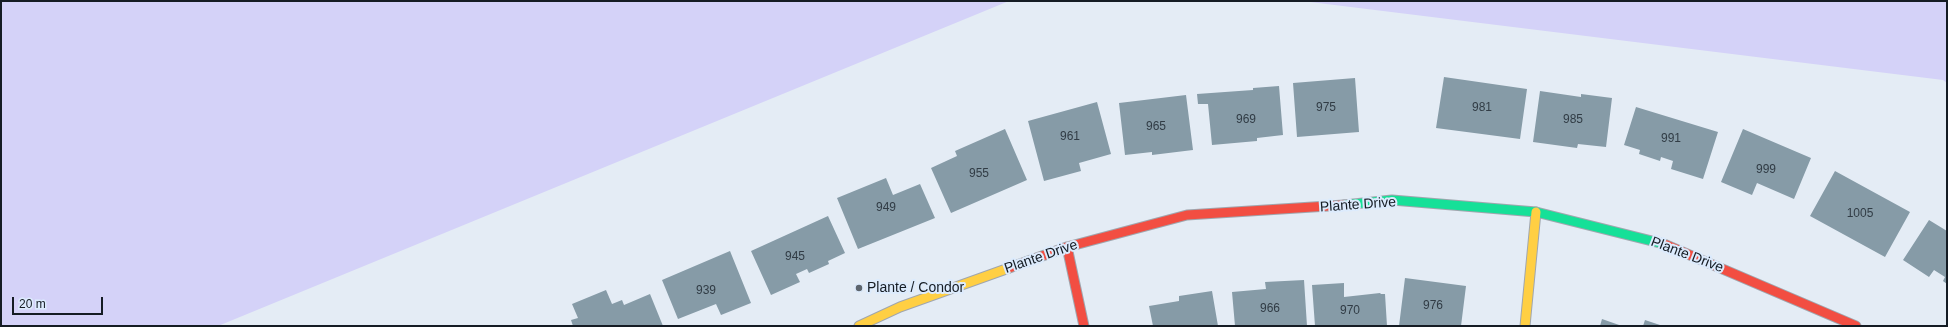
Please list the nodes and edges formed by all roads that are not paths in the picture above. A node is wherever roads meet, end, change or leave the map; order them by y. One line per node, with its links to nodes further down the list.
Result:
1 (1536, 212): 2 (street, Plante Drive); 5 (street); 6 (street, Plante Drive)
2 (1067, 247): 3 (street, Plante Drive); 4 (street)
3 (858, 326)
4 (1084, 326)
5 (1524, 326)
6 (1856, 326)

